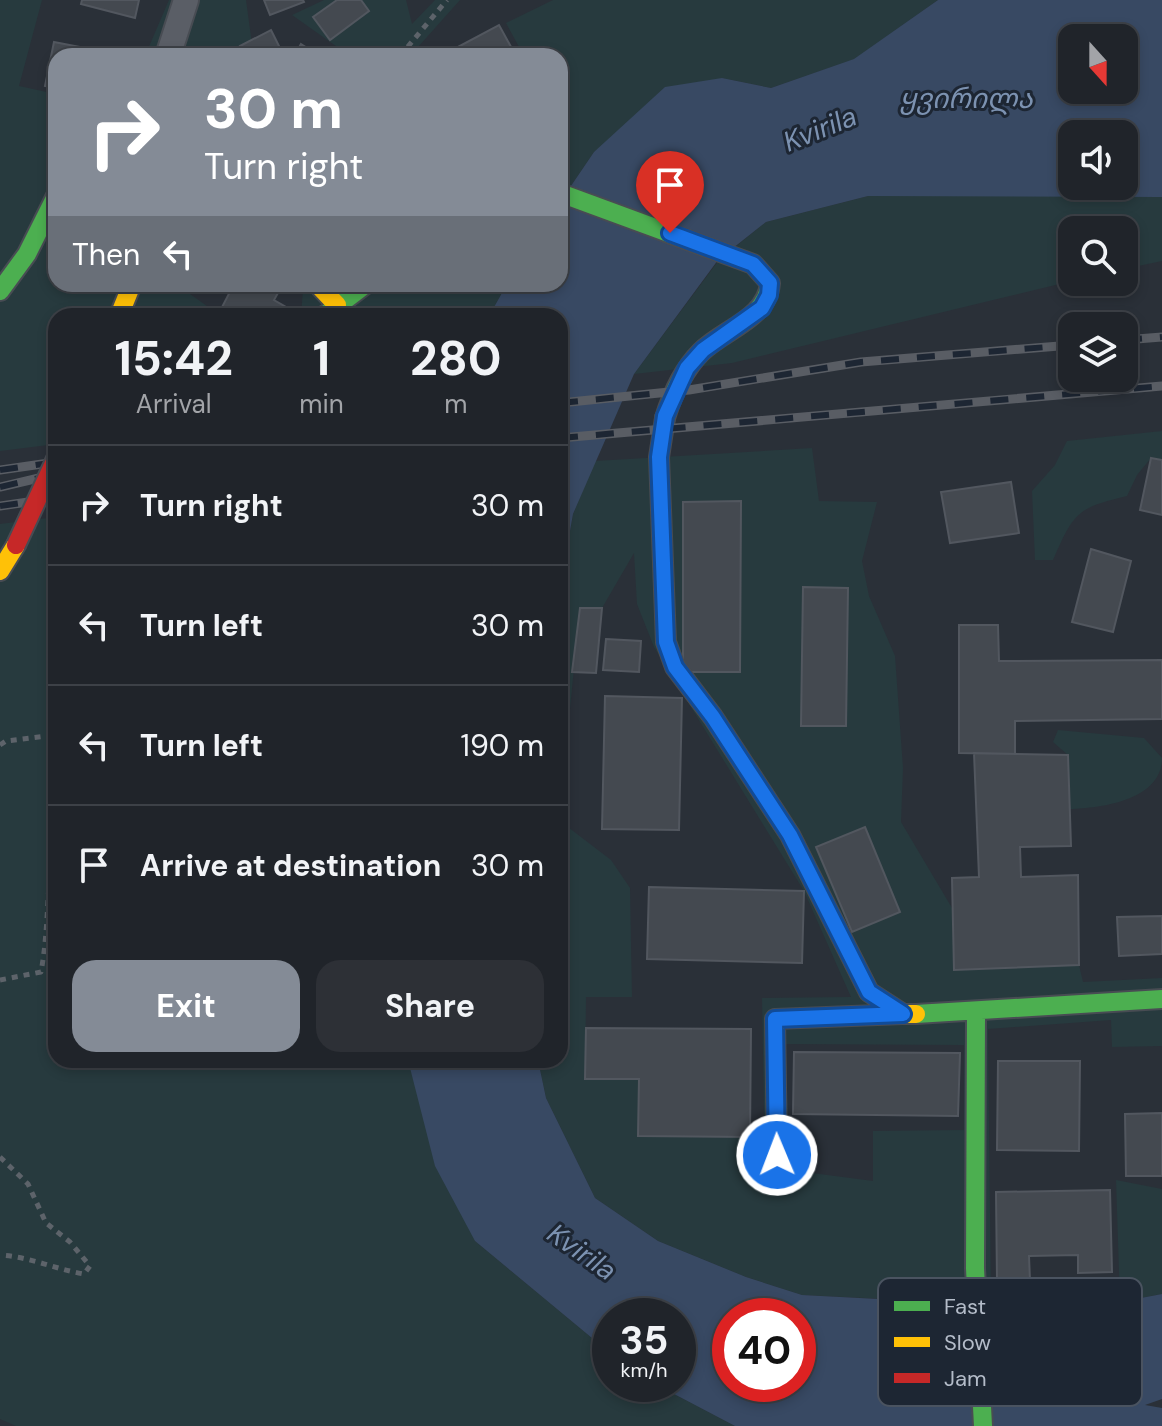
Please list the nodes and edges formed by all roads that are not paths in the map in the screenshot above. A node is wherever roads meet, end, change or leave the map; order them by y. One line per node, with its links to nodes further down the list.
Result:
1 (186, 0): 2 (street)
2 (171, 48)
3 (568, 196): 12 (street)
4 (48, 212): 5 (street)
5 (0, 291)
6 (355, 292): 7 (street)
7 (333, 308)
8 (48, 476): 9 (street, bridge)
9 (0, 571)
10 (1162, 999): 11 (street)
11 (976, 1013): 12 (street); 14 (street)
12 (903, 1014): 13 (street)
13 (777, 1155)
14 (976, 1278)
15 (982, 1406): 16 (street)
16 (983, 1426)

